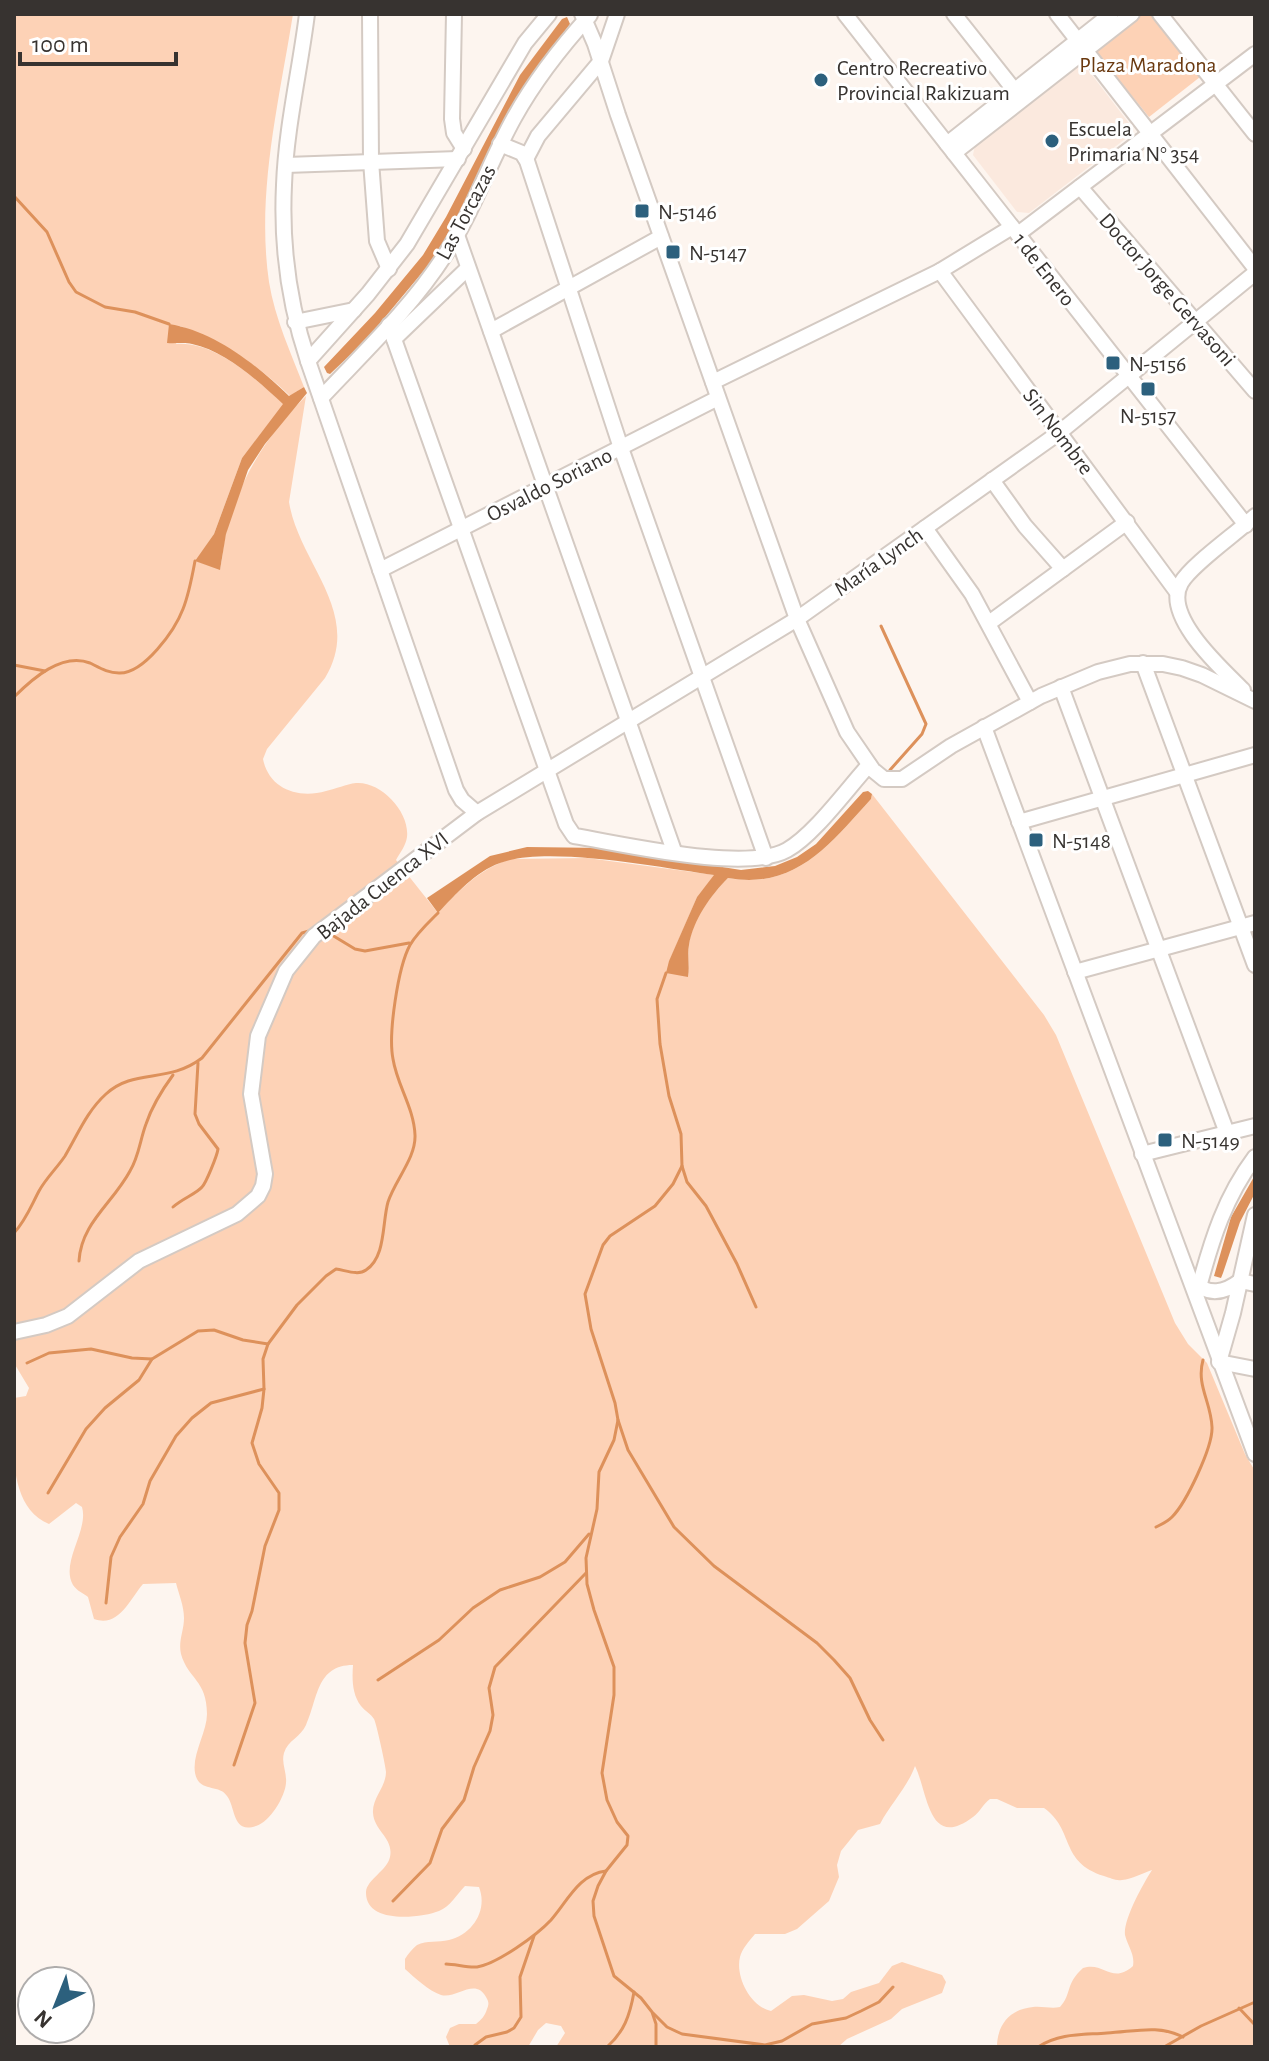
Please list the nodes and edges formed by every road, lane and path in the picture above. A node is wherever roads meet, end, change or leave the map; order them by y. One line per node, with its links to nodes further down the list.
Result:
1 (307, 14): 25 (street)
2 (370, 14): 24 (street)
3 (454, 14): 22 (street)
4 (617, 14): 15 (street)
5 (845, 14): 21 (street, 1 de Enero)
6 (954, 14): 17 (street)
7 (1057, 14): 13 (street)
8 (1111, 14): 13 (street)
9 (1132, 14): 13 (street)
10 (1160, 14): 16 (street)
11 (545, 16): 22 (street)
12 (586, 16): 15 (street); 20 (street, Las Torcazas)
13 (1082, 45): 17 (street); 18 (street); 21 (street)
14 (1255, 54): 16 (street)
15 (601, 61): 23 (street); 29 (street)
16 (1216, 84): 18 (street); 19 (street)
17 (1015, 91): 21 (street)
18 (1150, 134): 26 (street); 33 (street)
19 (1255, 134)
20 (500, 144): 23 (street); 28 (street, Las Torcazas)
21 (951, 149): 27 (street, 1 de Enero)
22 (461, 154): 24 (street); 31 (street)
23 (526, 159): 34 (street)
24 (371, 161): 25 (street); 31 (street)
25 (286, 165): 36 (street)
26 (1080, 187): 27 (street); 37 (street, Doctor Jorge Gervasoni)
27 (1015, 231): 32 (street); 41 (street, 1 de Enero)
28 (457, 235): 30 (street); 39 (street, Las Torcazas)
29 (661, 237): 34 (street); 42 (street)
30 (468, 268): 38 (street); 39 (street)
31 (389, 269): 35 (street)
32 (940, 271): 42 (street); 46 (street, Sin Nombre)
33 (1255, 271): 37 (street, María Lynch)
34 (569, 288): 38 (street); 47 (street)
35 (354, 310): 36 (street); 40 (street)
36 (295, 322): 40 (street)
37 (1196, 322): 41 (street, María Lynch); 43 (street, Doctor Jorge Gervasoni)
38 (491, 331): 49 (street)
39 (391, 332): 44 (street, Las Torcazas); 52 (street)
40 (308, 361): 44 (street)
41 (1129, 376): 46 (street, María Lynch); 50 (street, 1 de Enero)
42 (713, 382): 45 (street)
43 (1255, 391)
44 (321, 398): 55 (street)
45 (718, 398): 47 (street, Osvaldo Soriano); 57 (street)
46 (1060, 432): 48 (street, María Lynch); 51 (street, Sin Nombre)
47 (621, 448): 49 (street, Osvaldo Soriano); 60 (street)
48 (992, 480): 53 (street, María Lynch); 54 (street)
49 (545, 486): 52 (street, Osvaldo Soriano); 64 (street)
50 (1250, 521): 56 (street)
51 (1127, 522): 54 (street); 56 (street, Sin Nombre)
52 (461, 528): 55 (street, Osvaldo Soriano); 68 (street)
53 (925, 528): 57 (street, María Lynch); 58 (street)
54 (1063, 569): 58 (street)
55 (380, 570): 71 (street)
56 (1177, 592): 62 (street, Sin Nombre)
57 (797, 619): 60 (street, María Lynch); 67 (street)
58 (989, 623): 63 (street)
59 (1143, 663): 61 (street); 62 (street); 69 (street)
60 (702, 676): 64 (street, María Lynch); 74 (street)
61 (1061, 687): 63 (street); 70 (street)
62 (1255, 701)
63 (1030, 702): 65 (street)
64 (628, 721): 68 (street, María Lynch); 73 (street)
65 (984, 727): 67 (street); 72 (street)
66 (1255, 755): 69 (street)
67 (869, 765): 74 (street)
68 (547, 771): 71 (street, María Lynch); 73 (street)
69 (1185, 775): 70 (street); 75 (street)
70 (1102, 798): 72 (street); 76 (street)
71 (477, 813): 88 (street, Bajada Cuenca XVI)
72 (1019, 822): 78 (street)
73 (674, 851): 74 (street)
74 (766, 858)
75 (1248, 925): 76 (street); 77 (street)
76 (1159, 949): 78 (street); 80 (street)
77 (1255, 965)
78 (1075, 972): 81 (street)
79 (1255, 1126): 80 (street)
80 (1227, 1133): 81 (street)
81 (1142, 1154): 84 (street)
82 (1255, 1157): 87 (street)
83 (1255, 1215): 85 (street)
84 (1187, 1275): 87 (street); 89 (street)
85 (1240, 1281): 86 (street); 87 (street); 89 (street)
86 (1255, 1284)
87 (1199, 1287)
88 (14, 1332)
89 (1219, 1362): 90 (street); 91 (street)
90 (1255, 1369)
91 (1255, 1454)

